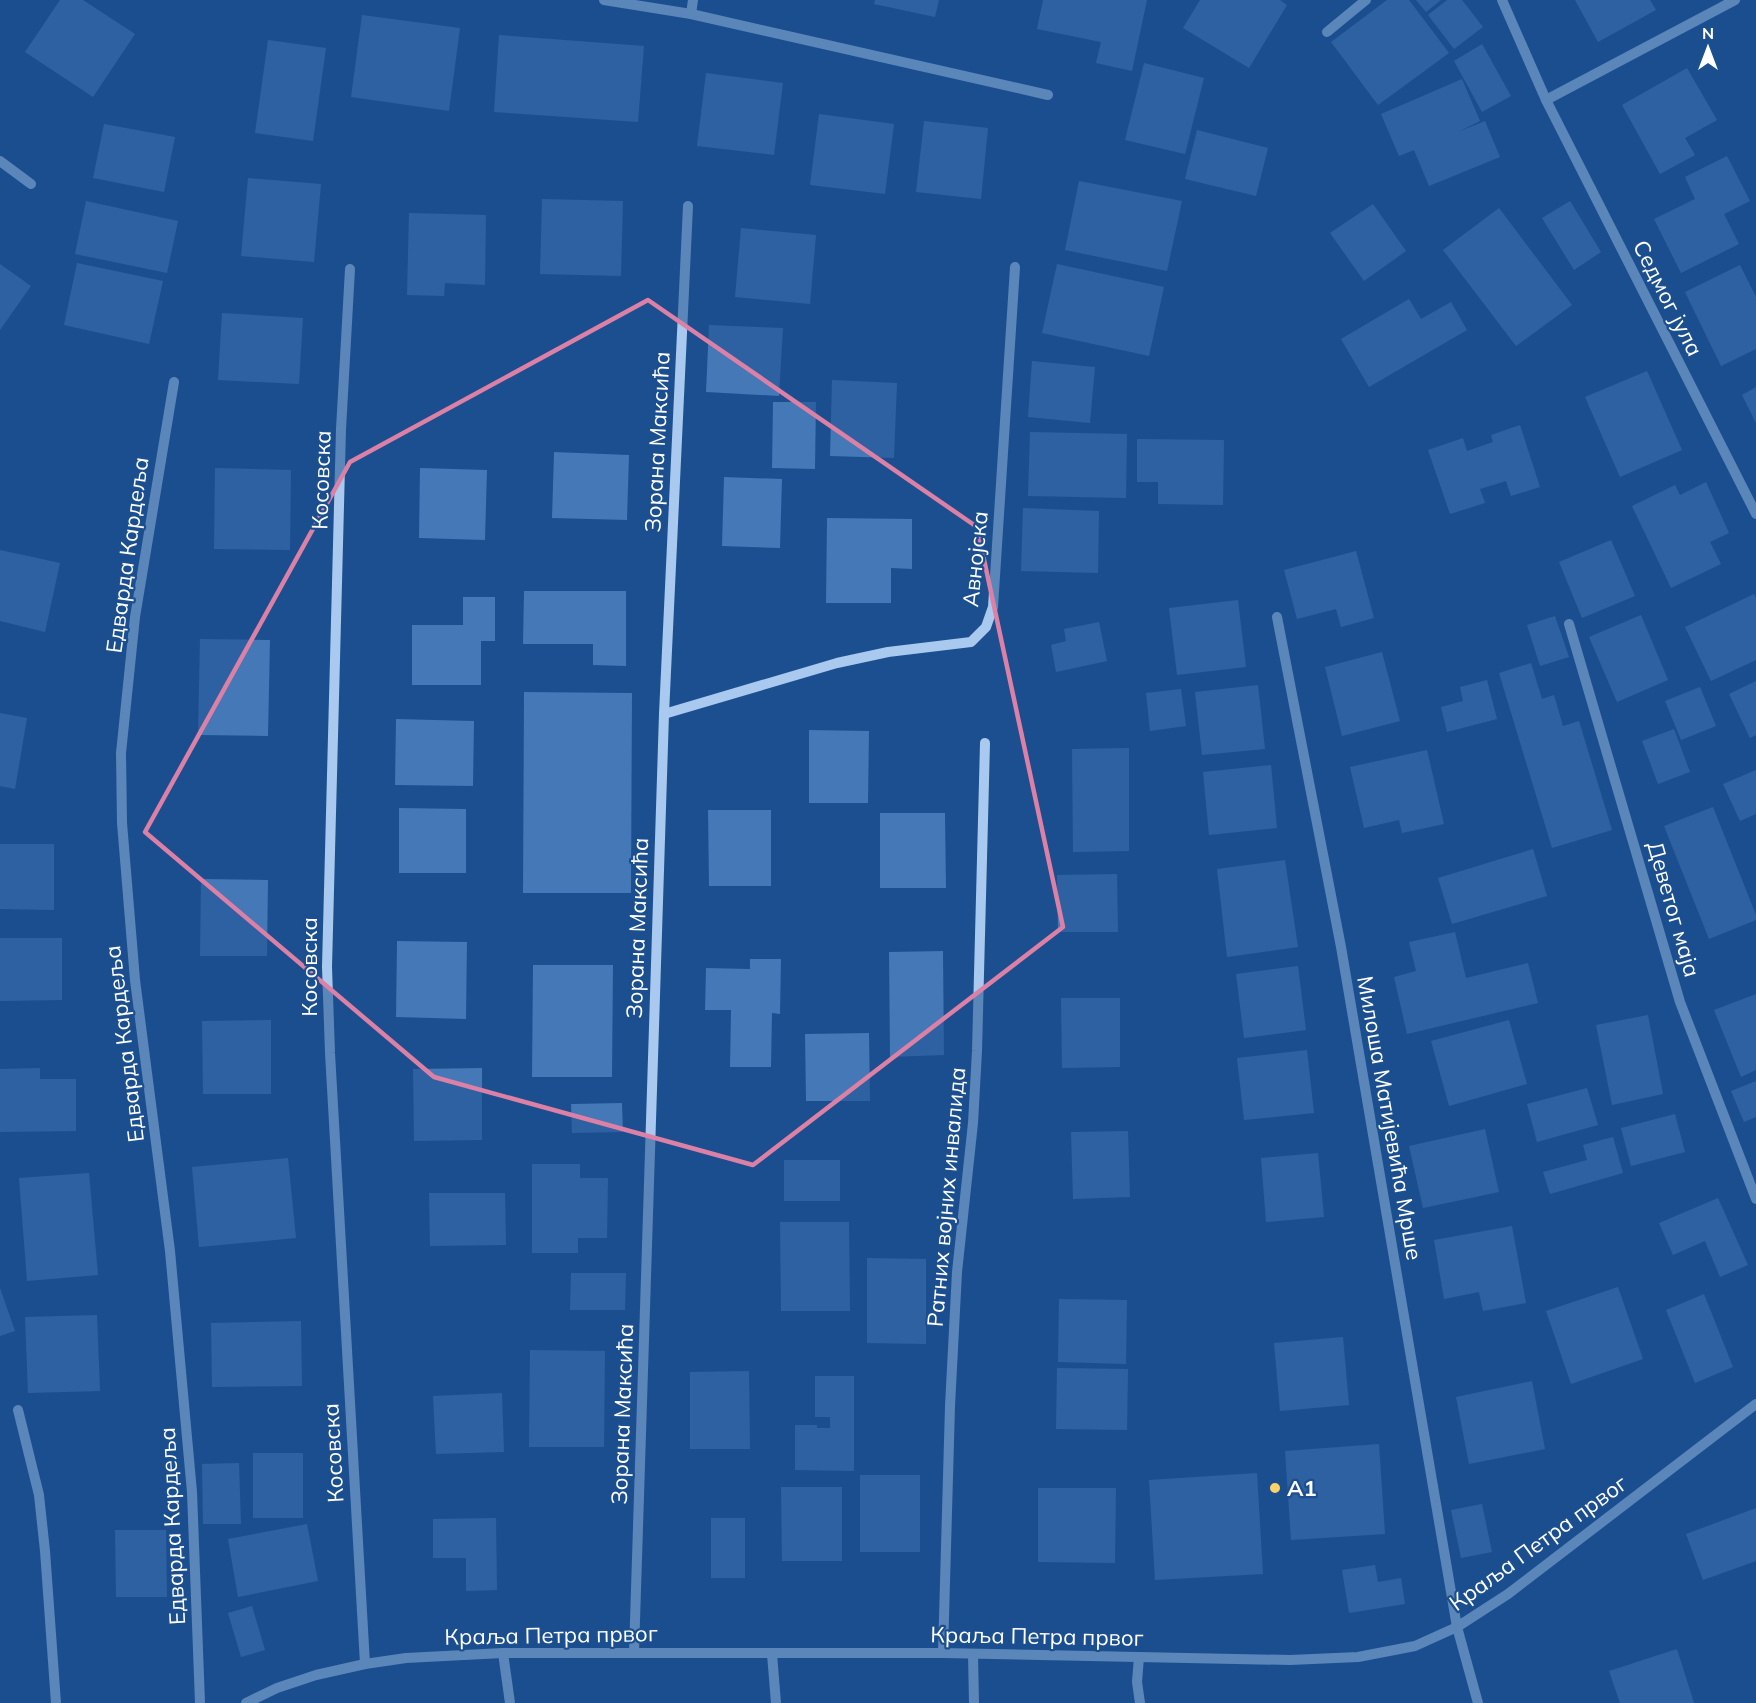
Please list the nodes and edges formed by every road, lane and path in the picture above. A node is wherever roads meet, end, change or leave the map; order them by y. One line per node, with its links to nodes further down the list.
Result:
1 (604, 0): 6 (street)
2 (693, 0): 6 (street)
3 (1366, 0): 7 (street)
4 (1502, 0): 9 (street, Седмог јула)
5 (1735, 0): 9 (street)
6 (691, 14): 8 (street)
7 (1327, 32)
8 (1048, 95)
9 (1546, 100): 16 (street, Седмог јула)
10 (0, 161): 11 (street)
11 (32, 184)
12 (688, 206): 19 (street, Зорана Максића)
13 (1015, 267): 19 (street, Авнојска)
14 (350, 269): 31 (street, Косовска)
15 (174, 382): 33 (street, Едварда Кардеља)
16 (1756, 514)
17 (1277, 617): 24 (street, Милоша Матијевића Мрше)
18 (1569, 624): 21 (street, Деветог маја)
19 (664, 714): 25 (street, Зорана Максића)
20 (985, 743): 27 (street, Ратних војних инвалида)
21 (1756, 1199)
22 (1756, 1404): 24 (street, Краља Петра првог)
23 (18, 1410): 32 (street)
24 (1457, 1627): 30 (street, Краља Петра првог); 39 (street, Милоша Матијевића Мрше)
25 (634, 1652): 26 (street, Краља Петра првог); 28 (street, Краља Петра првог)
26 (503, 1653): 31 (street, Краља Петра првог); 35 (street)
27 (943, 1653): 28 (street, Краља Петра првог); 29 (street, Краља Петра првог)
28 (772, 1654): 36 (street)
29 (974, 1654): 30 (street, Краља Петра првог); 37 (street)
30 (1139, 1657): 38 (street)
31 (365, 1664): 34 (street, Краља Петра првог)
32 (56, 1703)
33 (200, 1703)
34 (246, 1703)
35 (510, 1703)
36 (776, 1703)
37 (974, 1703)
38 (1140, 1703)
39 (1479, 1703)

